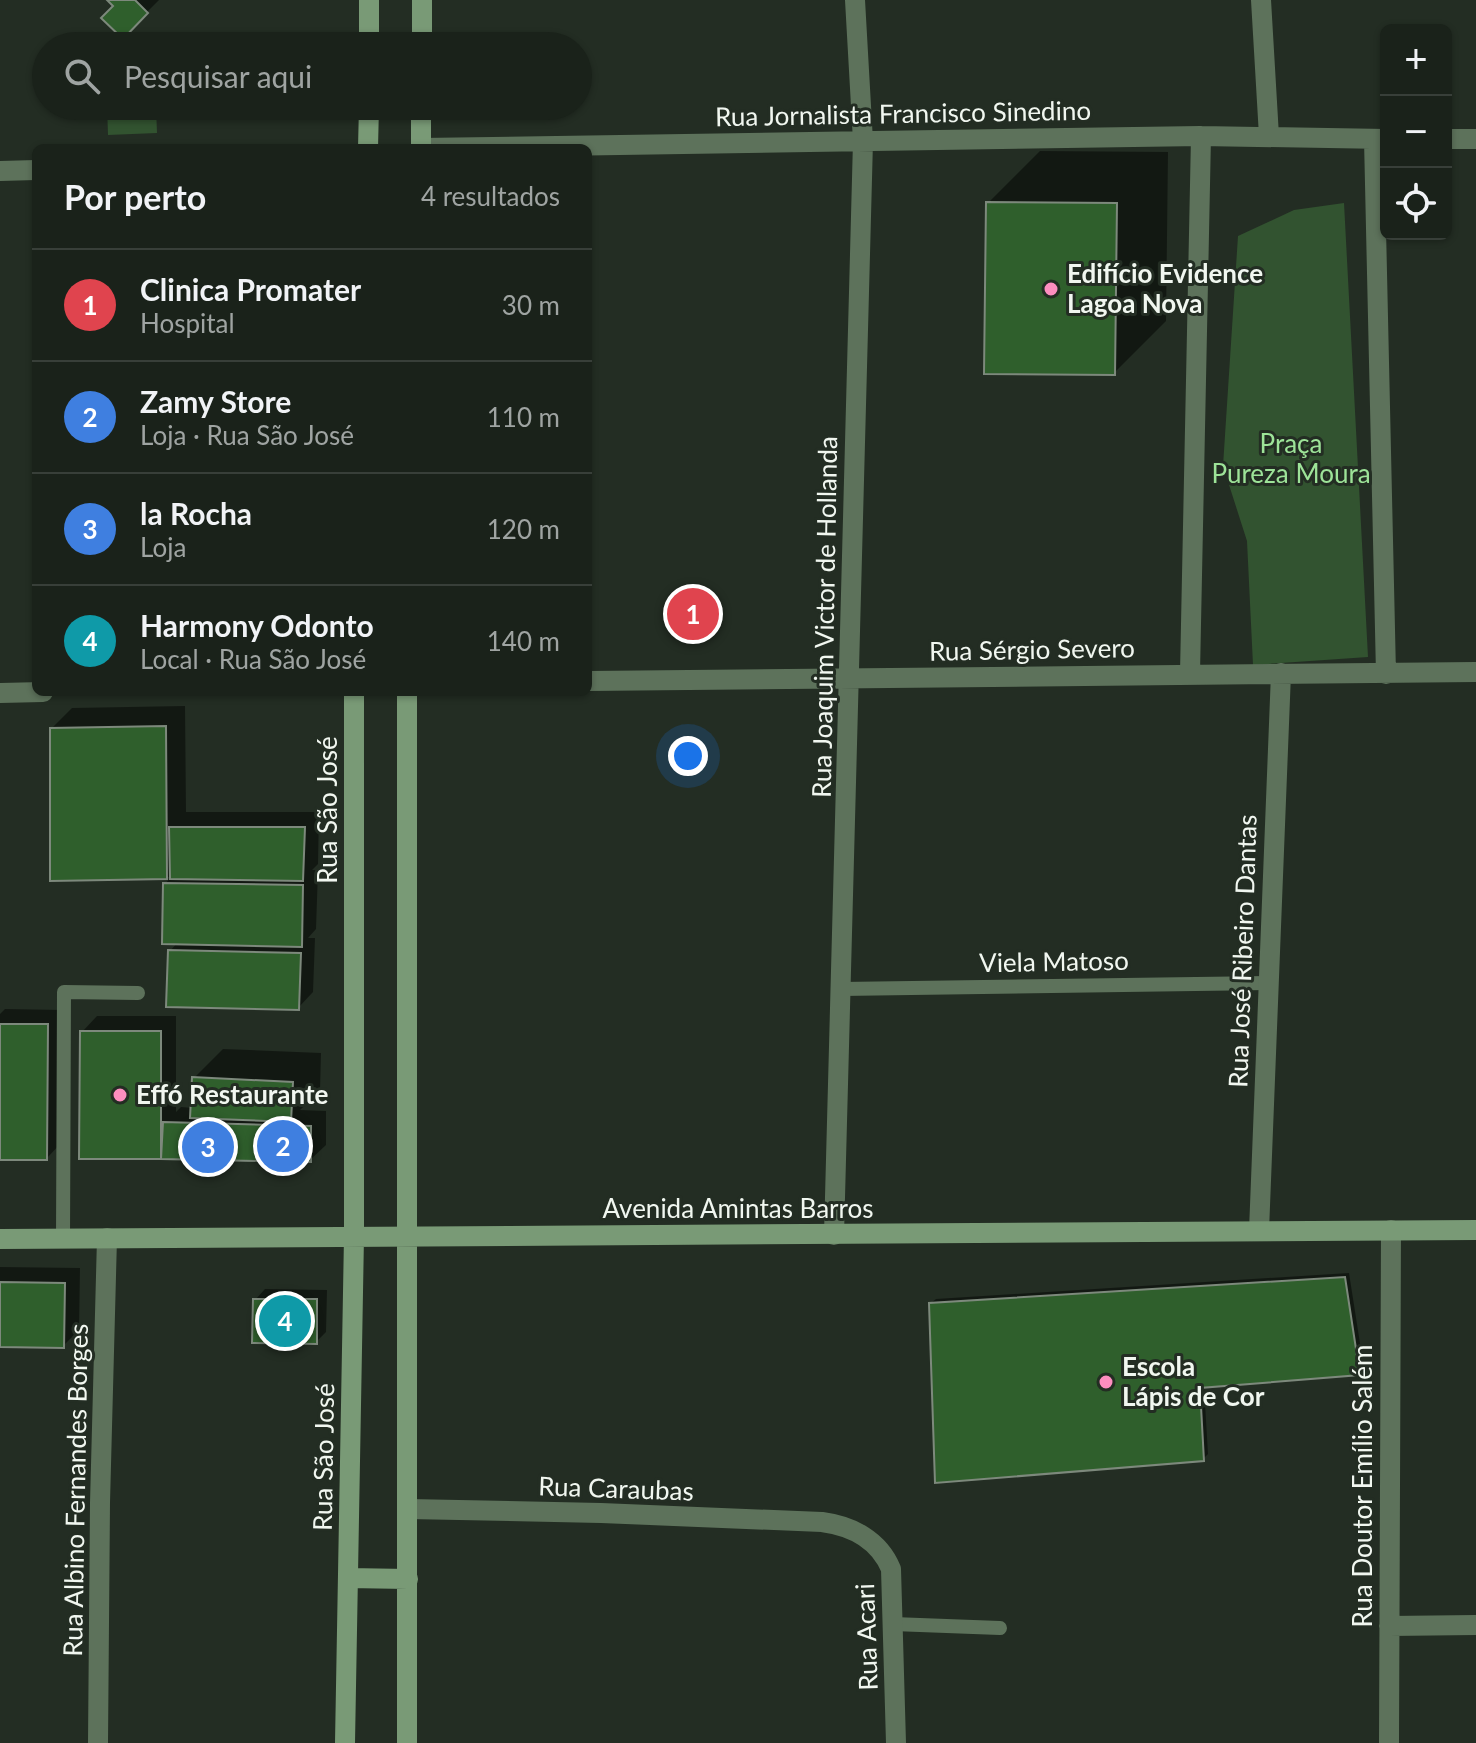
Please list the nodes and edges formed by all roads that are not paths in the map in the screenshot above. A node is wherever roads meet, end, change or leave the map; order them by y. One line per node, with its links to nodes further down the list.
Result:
1 (369, 0): 5 (main road)
2 (422, 0): 6 (main road)
3 (855, 0): 14 (street, Rua Joaquim Victor de Hollanda)
4 (1261, 0): 10 (street)
5 (369, 32)
6 (422, 32)
7 (369, 120): 15 (main road)
8 (421, 120): 16 (main road)
9 (1201, 136): 10 (street, Rua Jornalista Francisco Sinedino); 14 (street, Rua Jornalista Francisco Sinedino); 22 (street)
10 (1269, 136): 11 (street, Rua Jornalista Francisco Sinedino)
11 (1380, 139)
12 (1452, 139): 13 (street)
13 (1476, 139)
14 (863, 141): 17 (street, Rua Jornalista Francisco Sinedino); 25 (street, Rua Joaquim Victor de Hollanda)
15 (368, 144)
16 (421, 144)
17 (592, 145)
18 (1380, 168): 24 (street)
19 (32, 170): 20 (street)
20 (0, 171)
21 (1476, 672): 24 (street, Rua Sérgio Severo)
22 (1190, 673): 23 (street, Rua Sérgio Severo); 25 (street, Rua Sérgio Severo)
23 (1281, 673): 24 (street, Rua Sérgio Severo); 31 (street, Rua José Ribeiro Dantas)
24 (1386, 674)
25 (849, 678): 26 (street, Rua Sérgio Severo); 32 (street, Rua Joaquim Victor de Hollanda)
26 (592, 681)
27 (32, 692): 28 (street)
28 (0, 693)
29 (354, 696): 39 (main road, Rua São José)
30 (407, 696): 37 (main road)
31 (1268, 983): 32 (lane, Viela Matoso); 36 (street, Rua José Ribeiro Dantas)
32 (841, 989): 38 (street, Rua Joaquim Victor de Hollanda)
33 (138, 993): 40 (lane)
34 (1391, 1230): 35 (main road, Avenida Amintas Barros); 36 (main road, Avenida Amintas Barros); 49 (street, Rua Doutor Emílio Salém)
35 (1476, 1230)
36 (1259, 1231): 38 (main road, Avenida Amintas Barros)
37 (406, 1235): 38 (main road, Avenida Amintas Barros); 39 (main road, Avenida Amintas Barros); 43 (main road)
38 (834, 1235)
39 (354, 1236): 41 (main road, Avenida Amintas Barros); 45 (main road, Rua São José)
40 (63, 1238): 41 (main road, Avenida Amintas Barros); 42 (main road, Avenida Amintas Barros)
41 (107, 1238): 51 (street, Rua Albino Fernandes Borges)
42 (0, 1239)
43 (408, 1509): 44 (street, Rua Caraubas); 46 (main road)
44 (822, 1522): 47 (street, Rua Acari)
45 (348, 1578): 46 (main road); 52 (main road, Rua São José)
46 (408, 1579): 53 (main road)
47 (893, 1624): 50 (lane); 54 (street, Rua Acari)
48 (1476, 1625): 49 (street)
49 (1389, 1626): 55 (street, Rua Doutor Emílio Salém)
50 (1000, 1628)
51 (98, 1743)
52 (345, 1743)
53 (407, 1743)
54 (896, 1743)
55 (1389, 1743)

